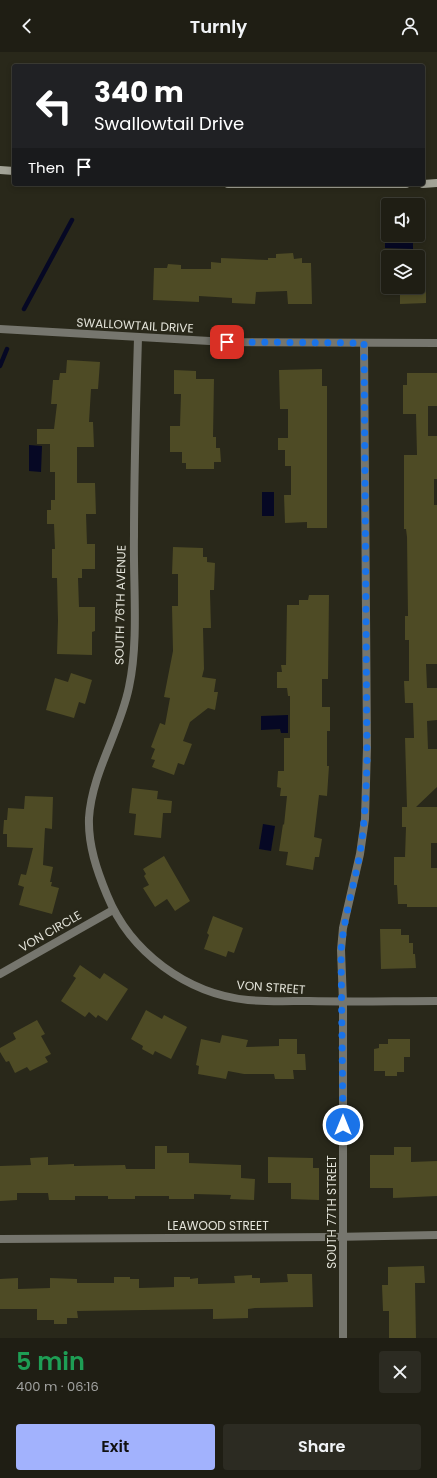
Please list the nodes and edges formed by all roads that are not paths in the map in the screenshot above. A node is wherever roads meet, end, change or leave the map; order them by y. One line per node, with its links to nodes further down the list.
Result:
1 (0, 170): 2 (street)
2 (12, 171)
3 (437, 183): 4 (street)
4 (425, 184)
5 (0, 329): 6 (street, SWALLOWTAIL DRIVE)
6 (138, 338): 7 (street, SWALLOWTAIL DRIVE); 9 (street, SOUTH 76TH AVENUE)
7 (364, 343): 8 (street, SWALLOWTAIL DRIVE); 12 (street, SOUTH 77TH STREET)
8 (437, 343)
9 (113, 910): 10 (street, VON CIRCLE); 12 (street, VON STREET)
10 (0, 974)
11 (437, 1000): 12 (street, VON STREET)
12 (343, 1002): 14 (street, SOUTH 77TH STREET)
13 (437, 1235): 14 (street, LEAWOOD STREET)
14 (344, 1236): 15 (street, LEAWOOD STREET); 16 (street, SOUTH 77TH STREET)
15 (0, 1239)
16 (343, 1338)

